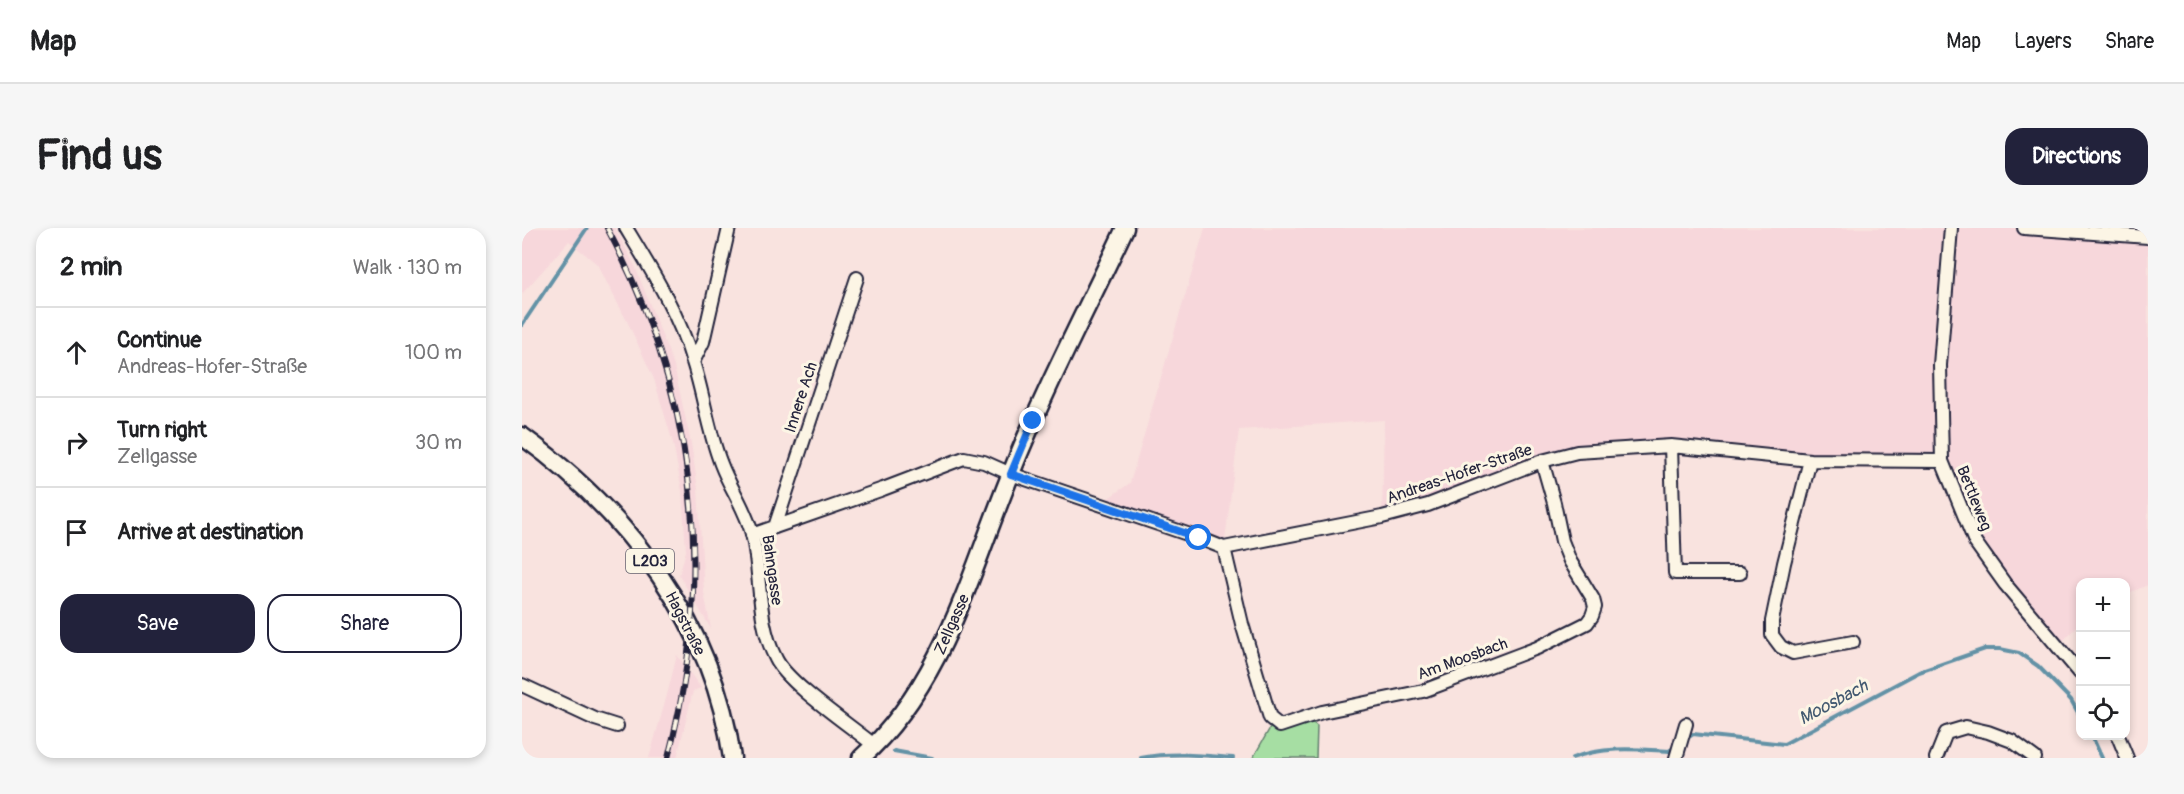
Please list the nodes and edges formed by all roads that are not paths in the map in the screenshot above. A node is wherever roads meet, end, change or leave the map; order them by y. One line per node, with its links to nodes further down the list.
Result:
1 (626, 228): 8 (street, Bahngasse)
2 (729, 228): 8 (street)
3 (1125, 228): 14 (main road, Zellgasse)
4 (1951, 228): 13 (street, Bettleweg)
5 (2024, 228): 6 (street)
6 (2148, 237)
7 (857, 278): 15 (street, Innere Ach)
8 (693, 362): 16 (street, Bahngasse)
9 (522, 436): 27 (main road, Hagstraße / L203)
10 (1671, 446): 11 (street, Andreas-Hofer-Straße); 12 (street, Andreas-Hofer-Straße); 18 (street)
11 (1810, 460): 13 (street, Andreas-Hofer-Straße); 19 (street)
12 (1542, 461): 17 (street, Andreas-Hofer-Straße); 17 (street, Am Moosbach)
13 (1942, 461): 20 (street, Bettleweg)
14 (1011, 474): 15 (street); 17 (street); 25 (main road, Zellgasse)
15 (775, 527): 16 (street)
16 (752, 535): 25 (street, Bahngasse)
17 (1224, 548)
18 (1740, 573)
19 (1853, 642)
20 (2076, 668)
21 (522, 686): 23 (street)
22 (1686, 724): 26 (street)
23 (617, 726)
24 (2120, 740): 31 (street)
25 (875, 746): 28 (main road, Zellgasse)
26 (1676, 757)
27 (732, 758)
28 (861, 758)
29 (1936, 758): 30 (street)
30 (2035, 758)
31 (2127, 758)

